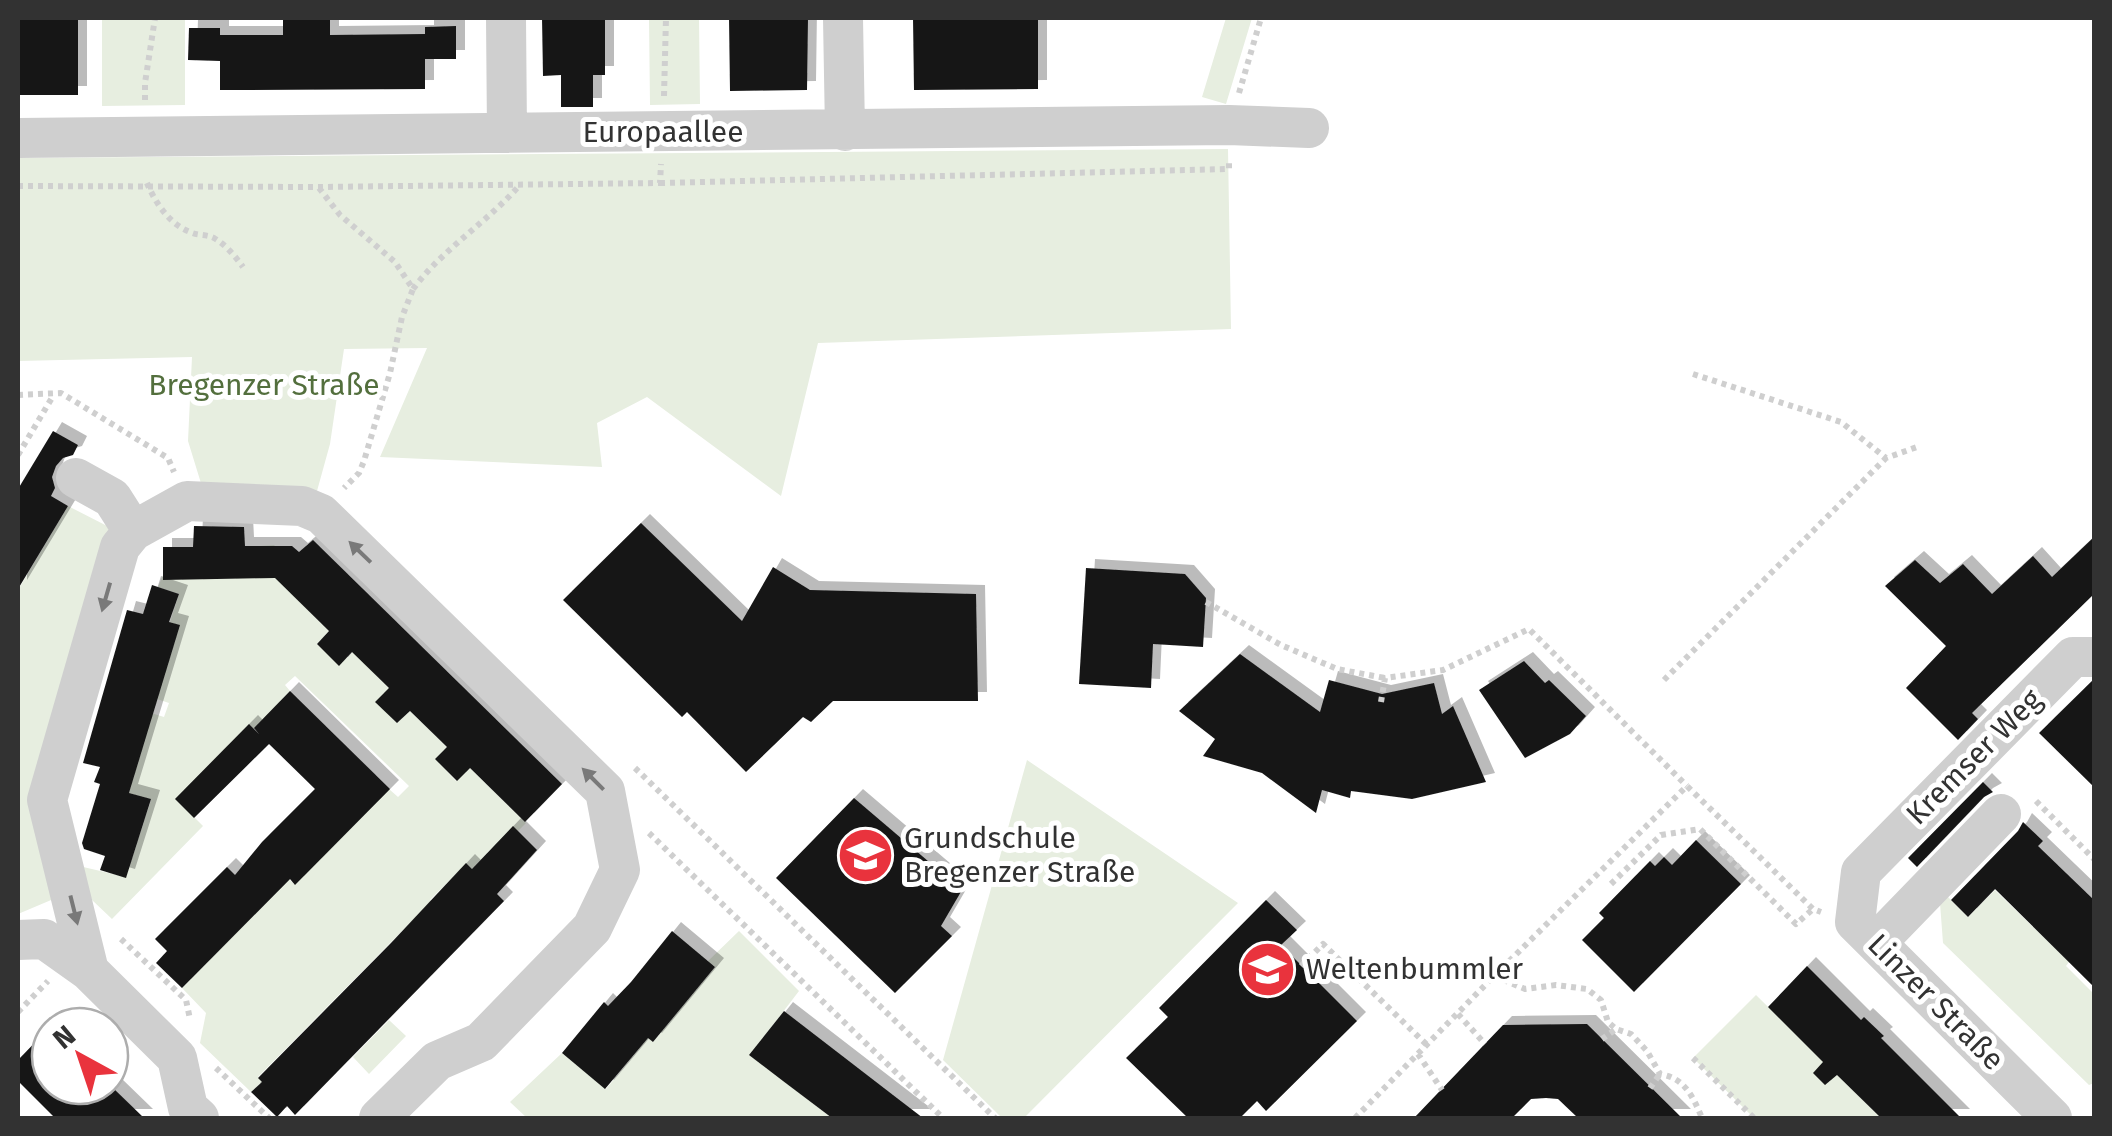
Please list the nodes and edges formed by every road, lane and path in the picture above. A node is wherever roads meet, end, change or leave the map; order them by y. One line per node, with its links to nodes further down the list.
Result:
1 (155, 18): 12 (path)
2 (506, 18): 9 (street)
3 (666, 18): 10 (path)
4 (844, 18): 8 (street)
5 (1261, 18): 6 (path)
6 (1229, 125): 7 (street, Europaallee); 8 (street, Europaallee)
7 (1309, 128)
8 (845, 131): 10 (street, Europaallee)
9 (507, 132): 10 (street, Europaallee); 12 (street, Europaallee)
10 (663, 132): 14 (path)
11 (18, 138): 12 (street, Europaallee)
12 (144, 138): 15 (path)
13 (1229, 169): 14 (path)
14 (660, 183): 16 (path)
15 (147, 185): 17 (path); 18 (path); 19 (path)
16 (520, 185): 18 (path); 20 (path)
17 (18, 186)
18 (318, 187): 20 (path)
19 (244, 267)
20 (413, 289): 27 (path)
21 (1693, 374): 26 (path)
22 (54, 394): 23 (path); 25 (path); 29 (path)
23 (18, 395)
24 (1917, 447): 26 (path)
25 (18, 456)
26 (1886, 458): 34 (path)
27 (358, 473)
28 (76, 478): 30 (street)
29 (187, 501): 30 (street); 37 (street, one-way to 29)
30 (133, 531): 46 (street, one-way to 46)
31 (1206, 602): 33 (path)
32 (2094, 658): 40 (street, Kremser Weg)
33 (1384, 678): 35 (path); 36 (path)
34 (1664, 680)
35 (1380, 702)
36 (1687, 786): 42 (path); 47 (path)
37 (606, 791): 58 (street); 61 (path)
38 (2000, 814): 43 (street)
39 (647, 831): 60 (path)
40 (1861, 872): 43 (street, Linzer Straße)
41 (1610, 884): 42 (path)
42 (1813, 909): 43 (path)
43 (1866, 933): 65 (street, Linzer Straße)
44 (18, 940): 46 (street)
45 (1302, 966): 52 (path)
46 (89, 971): 59 (street)
47 (1494, 976): 48 (path); 49 (path)
48 (1458, 1014): 51 (path); 52 (path)
49 (1616, 1029): 50 (path); 55 (path)
50 (1602, 1039)
51 (1484, 1044)
52 (1427, 1046): 53 (path)
53 (1418, 1054): 57 (path); 62 (path)
54 (1694, 1058): 64 (path)
55 (1660, 1074): 56 (path); 63 (path)
56 (1650, 1088)
57 (1442, 1090)
58 (389, 1115)
59 (199, 1118)
60 (943, 1118)
61 (995, 1118)
62 (1355, 1118)
63 (1702, 1118)
64 (1754, 1118)
65 (2052, 1118)

